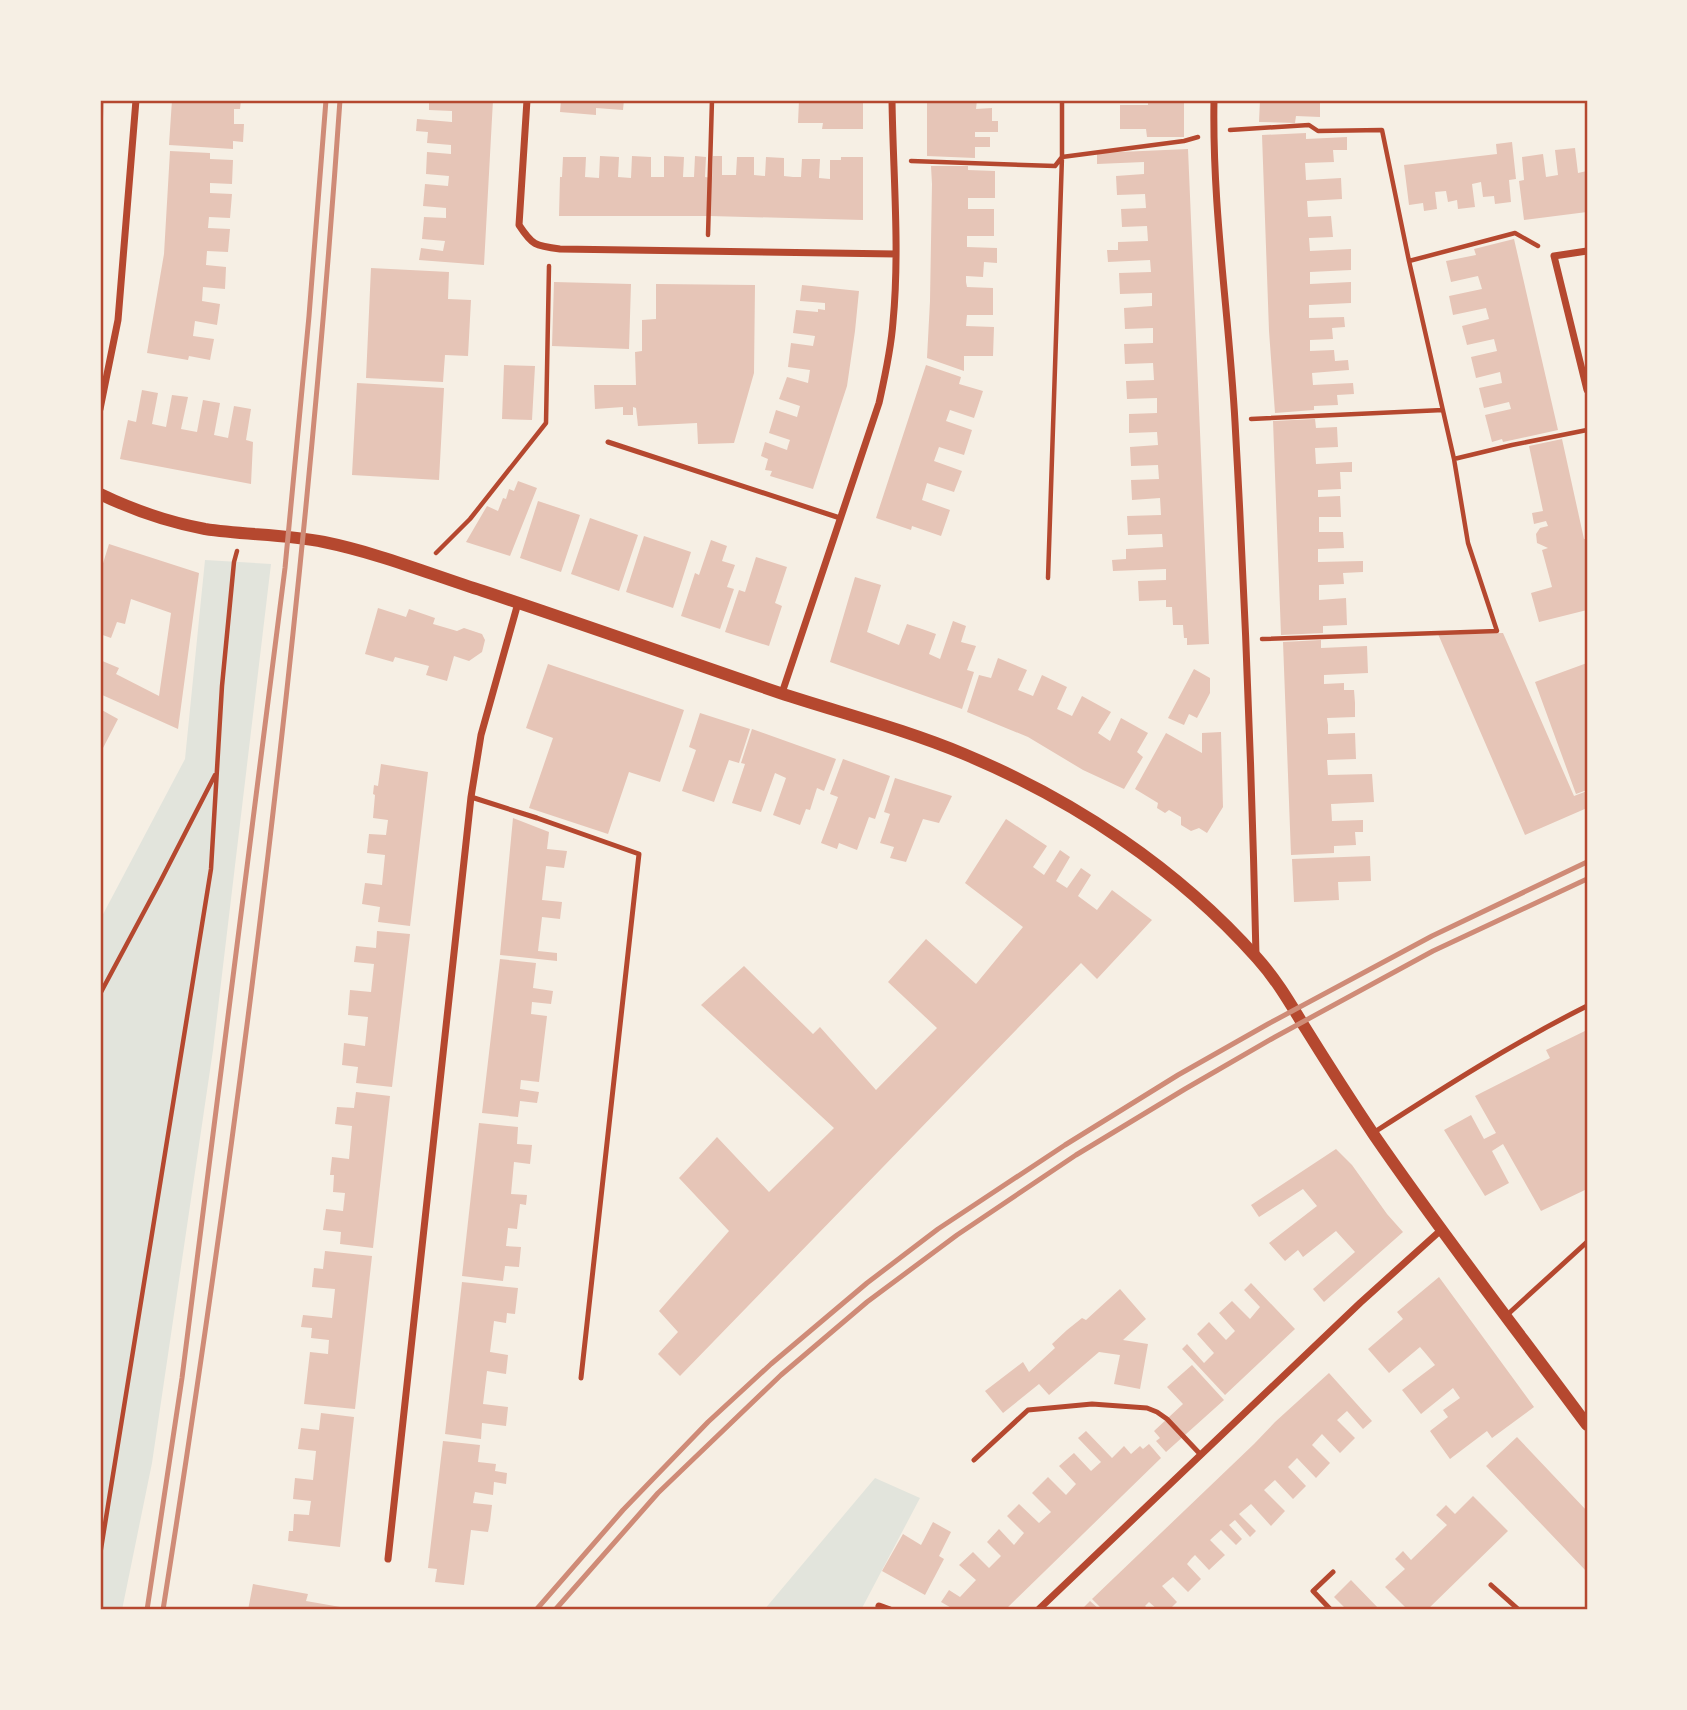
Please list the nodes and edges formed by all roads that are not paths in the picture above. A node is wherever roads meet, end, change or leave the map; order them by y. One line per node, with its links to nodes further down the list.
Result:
1 (136, 100): 8 (street)
2 (527, 100): 6 (street)
3 (892, 100): 6 (street)
4 (1214, 100): 15 (street)
5 (1587, 251): 7 (street)
6 (896, 254): 11 (street)
7 (1587, 390)
8 (100, 409)
9 (608, 442): 11 (lane)
10 (100, 494): 12 (street)
11 (840, 518): 13 (street)
12 (518, 603): 13 (street); 14 (street)
13 (782, 693): 15 (street)
14 (471, 797): 21 (lane); 25 (street)
15 (1256, 956): 17 (street)
16 (1587, 1006): 17 (lane)
17 (1373, 1133): 18 (street)
18 (1441, 1230): 20 (street); 23 (street)
19 (1587, 1242): 20 (lane)
20 (1506, 1316): 22 (street)
21 (581, 1378)
22 (1587, 1425)
23 (1201, 1455): 24 (lane); 30 (street)
24 (974, 1460)
25 (388, 1559)
26 (1333, 1572): 31 (lane)
27 (1491, 1585): 32 (lane)
28 (879, 1606): 29 (street)
29 (890, 1610)
30 (1038, 1610)
31 (1331, 1610)
32 (1519, 1610)

